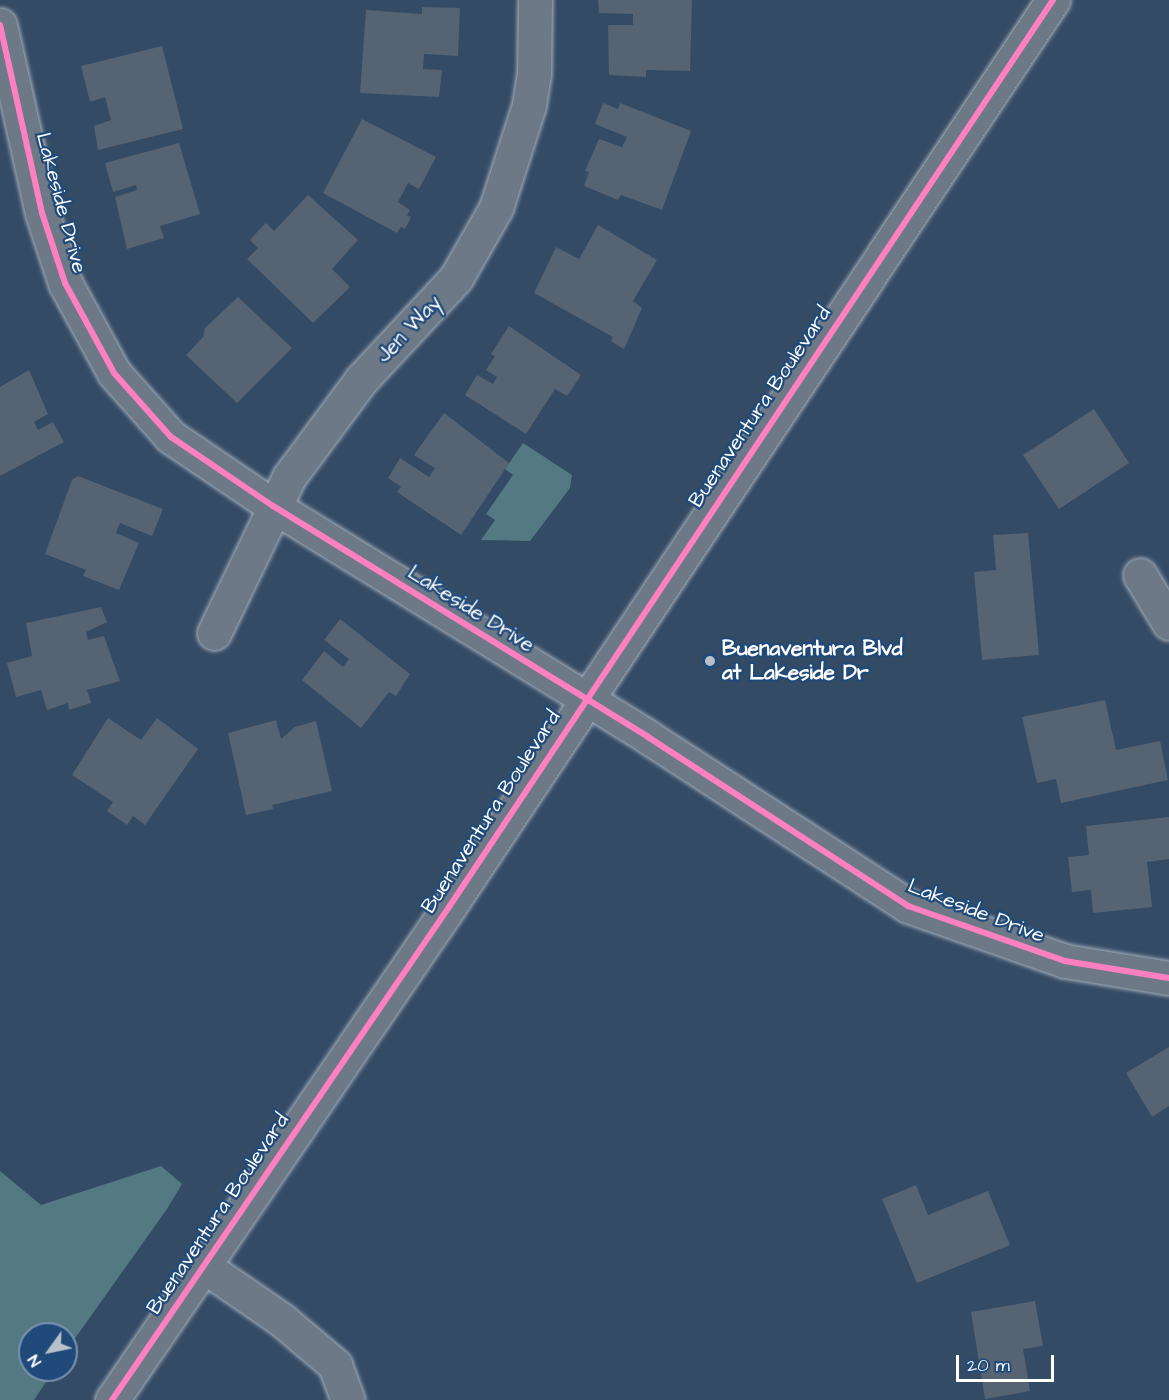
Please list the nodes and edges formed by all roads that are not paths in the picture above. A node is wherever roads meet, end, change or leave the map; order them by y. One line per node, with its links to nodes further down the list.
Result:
1 (535, 0): 4 (street, Jen Way)
2 (1053, 0): 8 (street, Buenaventura Boulevard)
3 (0, 25): 4 (street, Lakeside Drive)
4 (273, 506): 7 (street, Jen Way); 8 (street, Lakeside Drive)
5 (1140, 575): 6 (street)
6 (1169, 623)
7 (214, 633)
8 (585, 699): 9 (street, Lakeside Drive); 10 (street, Buenaventura Boulevard)
9 (1169, 978)
10 (205, 1267): 11 (street, Buenaventura Boulevard); 12 (street)
11 (112, 1400)
12 (348, 1400)

